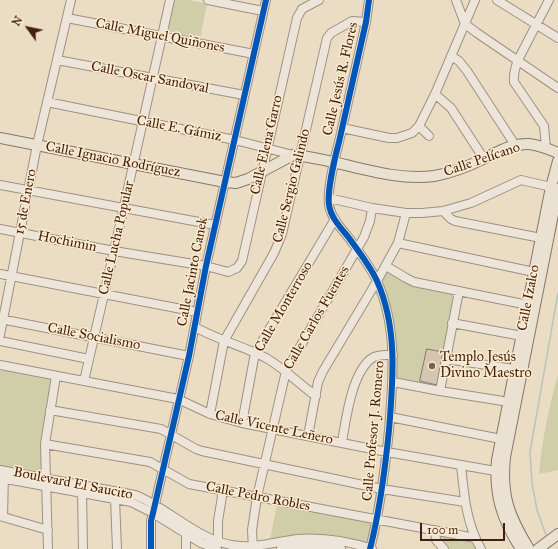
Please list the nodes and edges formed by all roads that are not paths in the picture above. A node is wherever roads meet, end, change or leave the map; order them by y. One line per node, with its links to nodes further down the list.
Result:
1 (70, 0): 12 (street, 15 de Enero)
2 (170, 0): 16 (street, Calle Lucha Popular)
3 (208, 0): 11 (street)
4 (266, 0): 11 (street, Calle Jacinto Canek)
5 (319, 0): 35 (street, Calle Elena Garro)
6 (370, 0): 13 (street, Calle Jesús R. Flores)
7 (456, 0): 14 (street)
8 (475, 0): 14 (street)
9 (497, 0): 15 (street)
10 (549, 0): 15 (street)
11 (263, 11): 18 (street, Calle Jacinto Canek)
12 (67, 18): 16 (street, Calle Miguel Quiñones); 20 (street, 15 de Enero)
13 (366, 22): 29 (street, Calle Jesús R. Flores); 38 (street, Calle Sergio Galindo)
14 (465, 24): 19 (street); 21 (street)
15 (536, 24): 17 (street); 21 (street)
16 (162, 36): 18 (street, Calle Miguel Quiñones); 22 (street, Calle Lucha Popular)
17 (558, 38)
18 (254, 54): 25 (street, Calle Jacinto Canek)
19 (452, 56): 24 (street); 34 (street)
20 (57, 60): 22 (street, Calle Oscar Sandoval); 26 (street, 15 de Enero)
21 (518, 60): 23 (street); 36 (street)
22 (154, 79): 25 (street, Calle Oscar Sandoval); 27 (street, Calle Lucha Popular)
23 (558, 88)
24 (435, 94): 28 (street); 39 (street)
25 (244, 95): 32 (street, Calle Jacinto Canek)
26 (47, 102): 27 (street, Calle E. Gámiz); 33 (street, 15 de Enero)
27 (143, 122): 32 (street, Calle E. Gámiz); 42 (street, Calle Lucha Popular)
28 (419, 126): 29 (street); 30 (street)
29 (342, 128): 41 (street, Calle Jesús R. Flores)
30 (429, 136)
31 (0, 138): 33 (main road, Calle Ignacio Rodríguez)
32 (235, 140): 35 (street, Calle E. Gámiz); 44 (street, Calle Jacinto Canek)
33 (37, 145): 42 (main road, Calle Ignacio Rodríguez); 47 (street, 15 de Enero)
34 (515, 145): 36 (main road, Calle Pelícano); 39 (main road, Calle Pelícano)
35 (267, 147): 38 (street, Calle E. Gámiz); 43 (street, Calle Elena Garro)
36 (546, 148): 37 (main road, Calle Pelícano)
37 (558, 153)
38 (297, 155): 41 (main road, Calle E. Gámiz); 43 (main road, Calle Ignacio Rodríguez); 78 (street, Calle Sergio Galindo)
39 (484, 159): 41 (main road, Calle Pelícano)
40 (558, 161): 46 (main road, Calle Izalco)
41 (334, 162): 48 (street, Calle Profesor J. Romero)
42 (133, 164): 44 (main road, Calle Ignacio Rodríguez); 49 (street, Calle Lucha Popular)
43 (261, 173): 44 (main road, Calle Ignacio Rodríguez); 61 (street, Calle Elena Garro)
44 (225, 182): 54 (street, Calle Jacinto Canek)
45 (0, 185): 47 (street)
46 (554, 188): 51 (street); 57 (main road, Calle Izalco); 108 (main road, Calle Izalco)
47 (28, 190): 49 (street); 56 (street, 15 de Enero)
48 (329, 198): 50 (street); 53 (street, Calle Profesor J. Romero)
49 (124, 208): 54 (street); 60 (street, Calle Lucha Popular)
50 (372, 208): 52 (street); 59 (street, Calle Carlos Fuentes)
51 (443, 211): 52 (street); 57 (street)
52 (406, 213): 58 (street)
53 (335, 219): 59 (street, Calle Profesor J. Romero); 79 (street, Calle Monterroso)
54 (215, 225): 61 (street, Calle Jacinto Canek)
55 (0, 230): 56 (street, Hochimin)
56 (20, 233): 60 (street, Hochimin); 65 (street, 15 de Enero)
57 (541, 238): 63 (main road, Calle Izalco)
58 (398, 243): 62 (street); 63 (street)
59 (357, 249): 66 (street, Calle Profesor J. Romero); 86 (street, Calle Carlos Fuentes)
60 (114, 251): 61 (street, Hochimin); 68 (street, Calle Lucha Popular)
61 (206, 266): 70 (street, Calle Jacinto Canek)
62 (386, 266): 66 (street); 67 (street)
63 (534, 272): 69 (main road, Calle Izalco)
64 (0, 274): 65 (street)
65 (11, 276): 68 (street); 71 (street, 15 de Enero)
66 (377, 281): 80 (street, Calle Profesor J. Romero); 91 (street)
67 (459, 291): 69 (street); 72 (street)
68 (104, 294): 70 (street); 76 (street, Calle Lucha Popular)
69 (528, 305): 75 (main road, Calle Izalco)
70 (197, 312): 73 (street, Calle Jacinto Canek)
71 (1, 319): 74 (street, 15 de Enero); 76 (street, Calle Socialismo)
72 (452, 323): 75 (street); 83 (street)
73 (195, 326): 78 (street); 81 (street, Calle Jacinto Canek)
74 (0, 335)
75 (522, 336): 85 (main road, Calle Izalco)
76 (94, 337): 81 (street, Calle Socialismo); 82 (street, Calle Lucha Popular)
77 (0, 341): 82 (street)
78 (224, 341): 79 (street); 95 (street, Calle Sergio Galindo)
79 (255, 353): 86 (street); 97 (street, Calle Monterroso)
80 (393, 355): 89 (street, Calle Profesor J. Romero); 102 (street)
81 (188, 356): 92 (street, Calle Jacinto Canek)
82 (89, 359): 88 (street, Calle Lucha Popular)
83 (446, 359): 85 (street); 90 (street)
84 (0, 365): 87 (street, Calle Vicente Leñero)
85 (514, 369): 93 (main road, Calle Izalco)
86 (286, 372): 91 (street); 98 (street, Calle Carlos Fuentes)
87 (56, 376): 88 (street, Calle Vicente Leñero); 94 (street)
88 (84, 381): 92 (street, Calle Vicente Leñero)
89 (393, 382): 90 (street); 96 (street, Calle Profesor J. Romero)
90 (440, 391): 93 (street)
91 (316, 396): 100 (street)
92 (178, 399): 95 (street, Calle Vicente Leñero); 99 (street, Calle Jacinto Canek)
93 (509, 402): 101 (main road, Calle Izalco)
94 (50, 410): 99 (street); 103 (street)
95 (210, 414): 97 (street, Calle Vicente Leñero)
96 (390, 417): 101 (street); 104 (street, Calle Profesor J. Romero)
97 (242, 423): 98 (street, Calle Vicente Leñero)
98 (272, 429): 100 (street, Calle Vicente Leñero); 105 (street, Calle Carlos Fuentes)
99 (171, 434): 105 (street); 107 (street, Calle Jacinto Canek)
100 (308, 436): 102 (street, Calle Vicente Leñero)
101 (501, 439): 108 (main road, Calle Izalco)
102 (342, 442): 104 (street, Calle Vicente Leñero)
103 (45, 444): 107 (street, Calle Pedro Robles); 110 (street)
104 (387, 452): 106 (street, Calle Vicente Leñero); 111 (street, Calle Profesor J. Romero)
105 (264, 464): 111 (street); 114 (street, Calle Carlos Fuentes)
106 (461, 465): 108 (street, Calle Vicente Leñero); 116 (street)
107 (163, 470): 112 (street, Calle Pedro Robles); 117 (street, Calle Jacinto Canek)
108 (500, 472): 126 (main road, Calle Izalco)
109 (2, 475): 110 (street, Boulevard El Saucito); 119 (street)
110 (46, 483): 113 (street, Boulevard El Saucito); 117 (street, Boulevard El Saucito); 121 (street)
111 (382, 488): 116 (street); 120 (street, Calle Profesor J. Romero)
112 (223, 490): 114 (street, Calle Pedro Robles); 127 (street)
113 (82, 492): 115 (street, Boulevard El Saucito); 131 (street)
114 (257, 497): 120 (street, Calle Pedro Robles); 128 (street, Calle Carlos Fuentes)
115 (115, 499): 118 (street, Boulevard El Saucito); 132 (street)
116 (465, 502): 125 (street)
117 (155, 504): 118 (street, Calle Jacinto Canek); 127 (street, Boulevard El Saucito)
118 (152, 512): 123 (street, Boulevard El Saucito); 133 (street, Calle Jacinto Canek)
119 (1, 517): 121 (street)
120 (377, 520): 122 (street, Calle Pedro Robles); 137 (street, Calle Profesor J. Romero)
121 (48, 530): 130 (street)
122 (435, 530): 125 (street, Calle Pedro Robles); 138 (street)
123 (186, 533): 127 (street, Boulevard El Saucito); 134 (street)
124 (558, 534): 129 (main road)
125 (475, 538): 139 (street)
126 (522, 544): 129 (main road); 140 (main road, Calle Izalco)
127 (217, 545): 128 (street, Boulevard El Saucito)
128 (252, 547): 137 (street, Boulevard El Saucito)
129 (541, 547)
130 (48, 549)
131 (83, 549)
132 (117, 549)
133 (151, 549)
134 (186, 549)
135 (281, 549): 136 (street)
136 (341, 549)
137 (371, 549)
138 (444, 549)
139 (481, 549)
140 (529, 549)

